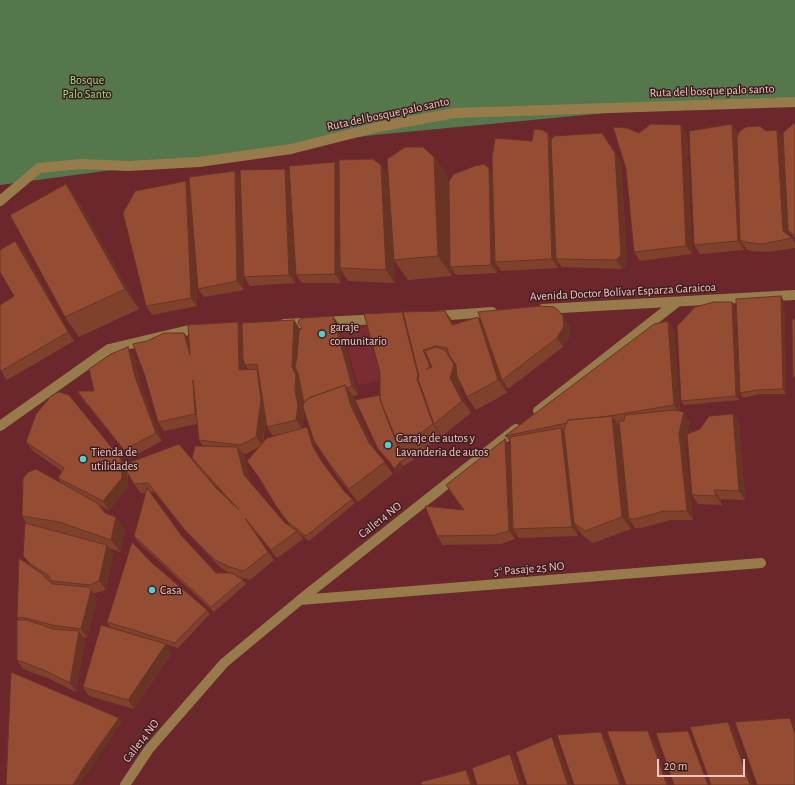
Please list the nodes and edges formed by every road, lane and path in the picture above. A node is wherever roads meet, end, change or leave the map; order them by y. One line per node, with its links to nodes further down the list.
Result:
1 (795, 102): 2 (street, Ruta del bosque palo santo)
2 (0, 201)
3 (795, 295): 4 (street, Avenida Doctor Bolívar Esparza Garaicoa)
4 (677, 302): 5 (street, Avenida Doctor Bolívar Esparza Garaicoa); 13 (street, Calle14 NO)
5 (534, 310)
6 (502, 312): 7 (street)
7 (423, 316)
8 (391, 318): 9 (street)
9 (272, 325)
10 (208, 329): 11 (street)
11 (0, 426)
12 (761, 563): 13 (street, 5° Pasaje 25 NO)
13 (300, 600): 14 (street, Calle14 NO)
14 (125, 785)

